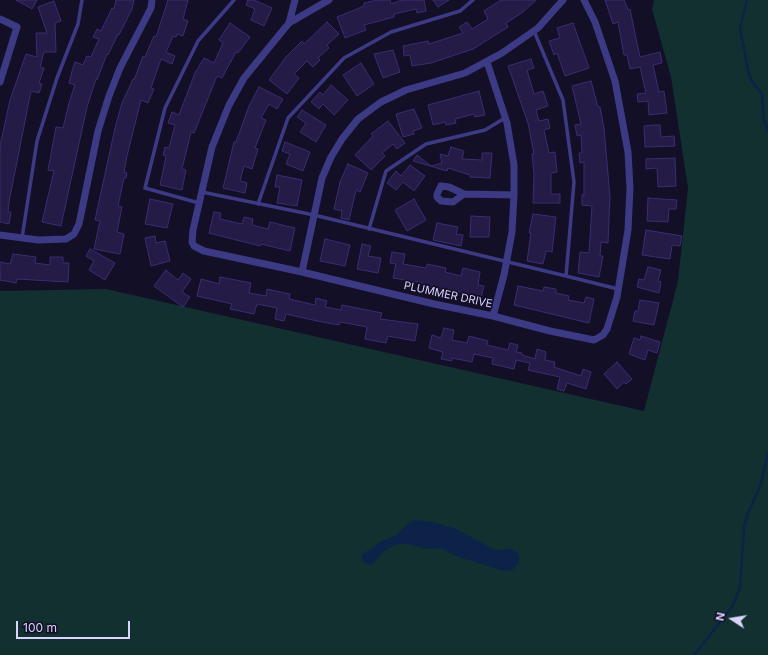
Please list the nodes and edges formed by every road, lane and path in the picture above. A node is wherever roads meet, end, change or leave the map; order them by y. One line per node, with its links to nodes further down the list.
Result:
1 (82, 0): 23 (lane)
2 (152, 0): 23 (street)
3 (234, 0): 18 (lane)
4 (295, 0): 10 (street, PLUMMER DRIVE)
5 (329, 0): 10 (street, PLUMMER DRIVE)
6 (473, 0): 19 (lane)
7 (563, 0): 11 (street)
8 (584, 0): 27 (street, PLUMMER DRIVE)
9 (0, 19): 13 (street)
10 (289, 23): 15 (street, PLUMMER DRIVE)
11 (534, 31): 12 (street); 26 (lane)
12 (487, 62): 14 (street); 20 (street)
13 (0, 82)
14 (505, 118): 17 (street); 21 (lane)
15 (202, 192): 18 (street, PLUMMER DRIVE); 19 (lane)
16 (464, 194): 17 (street)
17 (514, 194): 24 (street)
18 (199, 203): 25 (street, PLUMMER DRIVE)
19 (258, 204): 20 (lane)
20 (314, 215): 21 (lane); 25 (street)
21 (369, 228): 24 (lane)
22 (0, 235): 23 (street)
23 (22, 239)
24 (507, 263): 26 (lane); 28 (street)
25 (302, 272): 28 (street, PLUMMER DRIVE)
26 (566, 276): 27 (lane)
27 (618, 289): 28 (street, PLUMMER DRIVE)
28 (493, 316)

